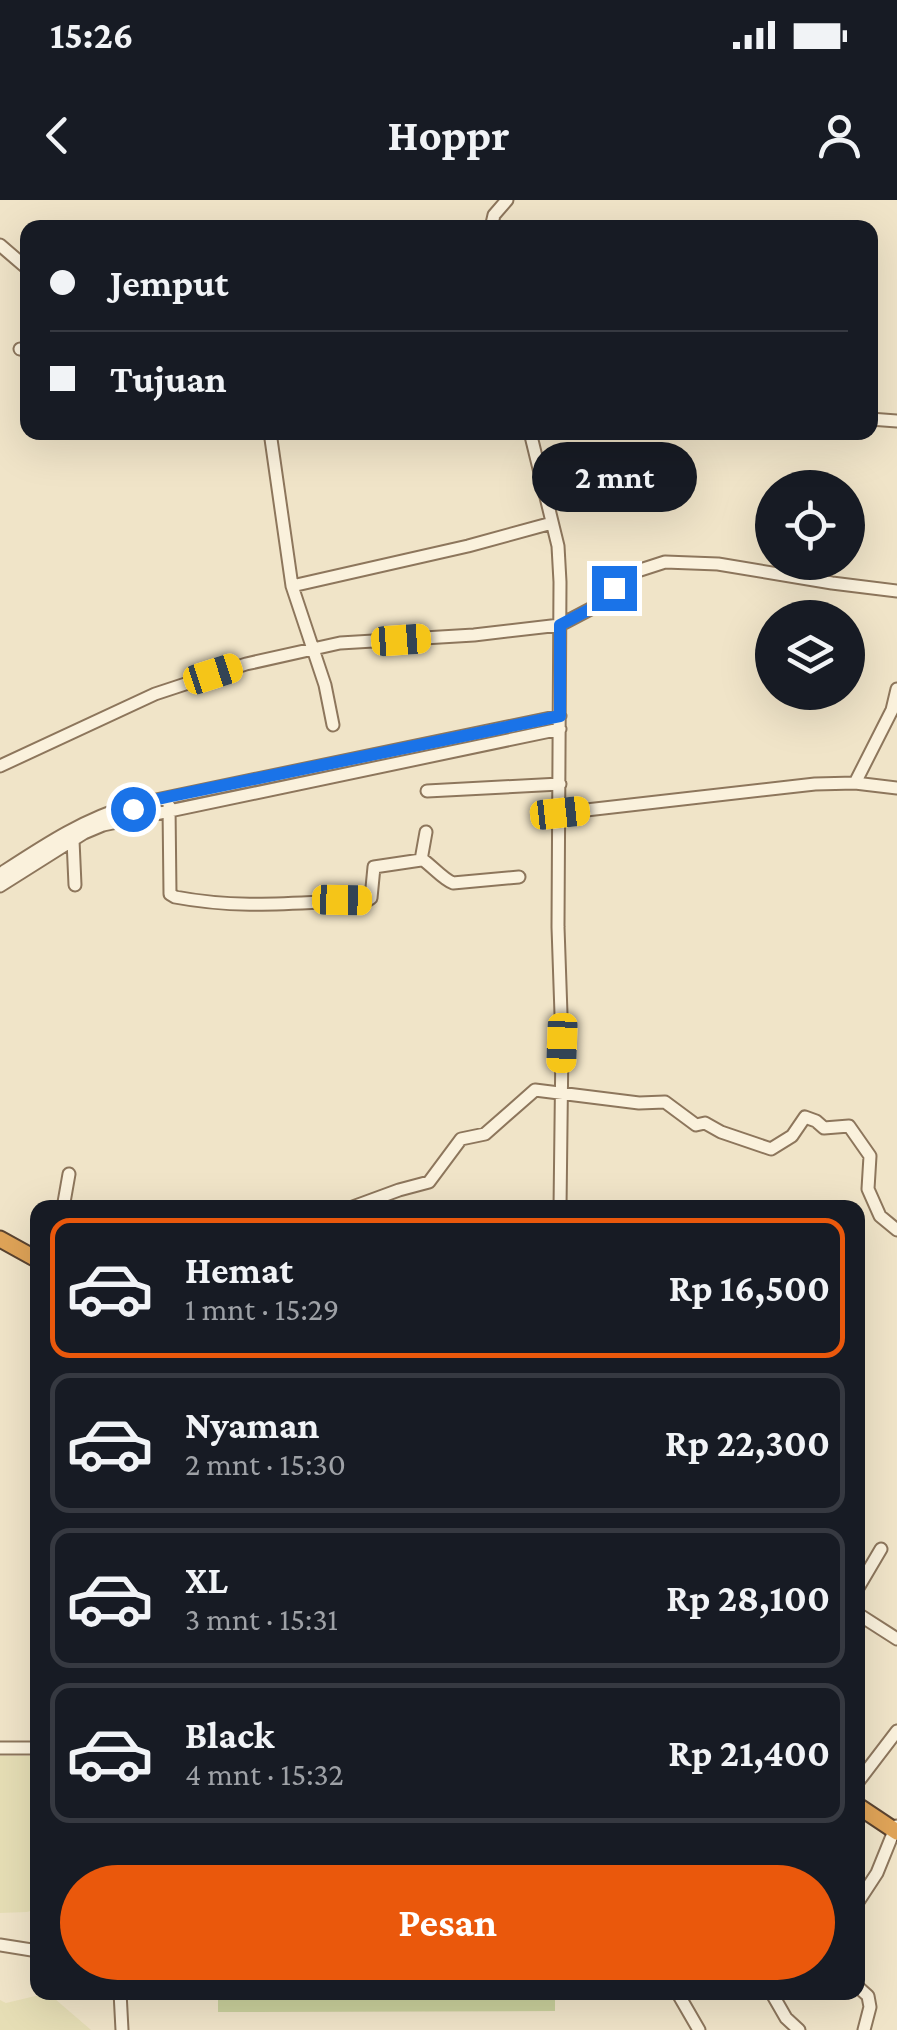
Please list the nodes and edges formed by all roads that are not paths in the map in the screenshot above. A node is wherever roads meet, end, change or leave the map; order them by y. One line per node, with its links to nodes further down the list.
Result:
1 (0, 246): 2 (street)
2 (20, 262)
3 (271, 440): 6 (street)
4 (532, 440): 5 (street)
5 (552, 524): 6 (street); 8 (street)
6 (292, 586): 9 (street)
7 (897, 591): 8 (street)
8 (560, 625): 9 (street); 11 (street)
9 (314, 648): 12 (street); 13 (street)
10 (897, 689): 14 (street)
11 (560, 722): 15 (street); 18 (street)
12 (333, 724)
13 (0, 766)
14 (854, 783): 16 (street); 19 (street)
15 (560, 784): 17 (street); 19 (street)
16 (897, 788)
17 (427, 791)
18 (168, 803): 20 (street); 22 (street)
19 (560, 813): 28 (street)
20 (80, 831): 23 (street); 26 (street)
21 (426, 832): 22 (street)
22 (422, 859): 25 (street)
23 (15, 871): 24 (street); 27 (street)
24 (0, 874)
25 (518, 877)
26 (75, 885)
27 (0, 886)
28 (561, 1093): 31 (street); 32 (street); 33 (street)
29 (69, 1174): 30 (street)
30 (64, 1200)
31 (371, 1200)
32 (560, 1200)
33 (897, 1230)
34 (0, 1239): 35 (highway)
35 (30, 1256)
36 (881, 1548): 37 (street)
37 (865, 1576)
38 (865, 1618): 39 (street)
39 (897, 1639)
40 (897, 1731): 43 (street)
41 (0, 1748): 42 (street)
42 (30, 1748)
43 (865, 1773)
44 (865, 1810): 45 (highway)
45 (896, 1829): 46 (street)
46 (865, 1889)
47 (0, 1945): 48 (street)
48 (30, 1951)
49 (865, 1993): 56 (street)
50 (120, 2000): 53 (street)
51 (681, 2000): 54 (street)
52 (774, 2000): 55 (street)
53 (122, 2030)
54 (699, 2030)
55 (798, 2030)
56 (864, 2030)

